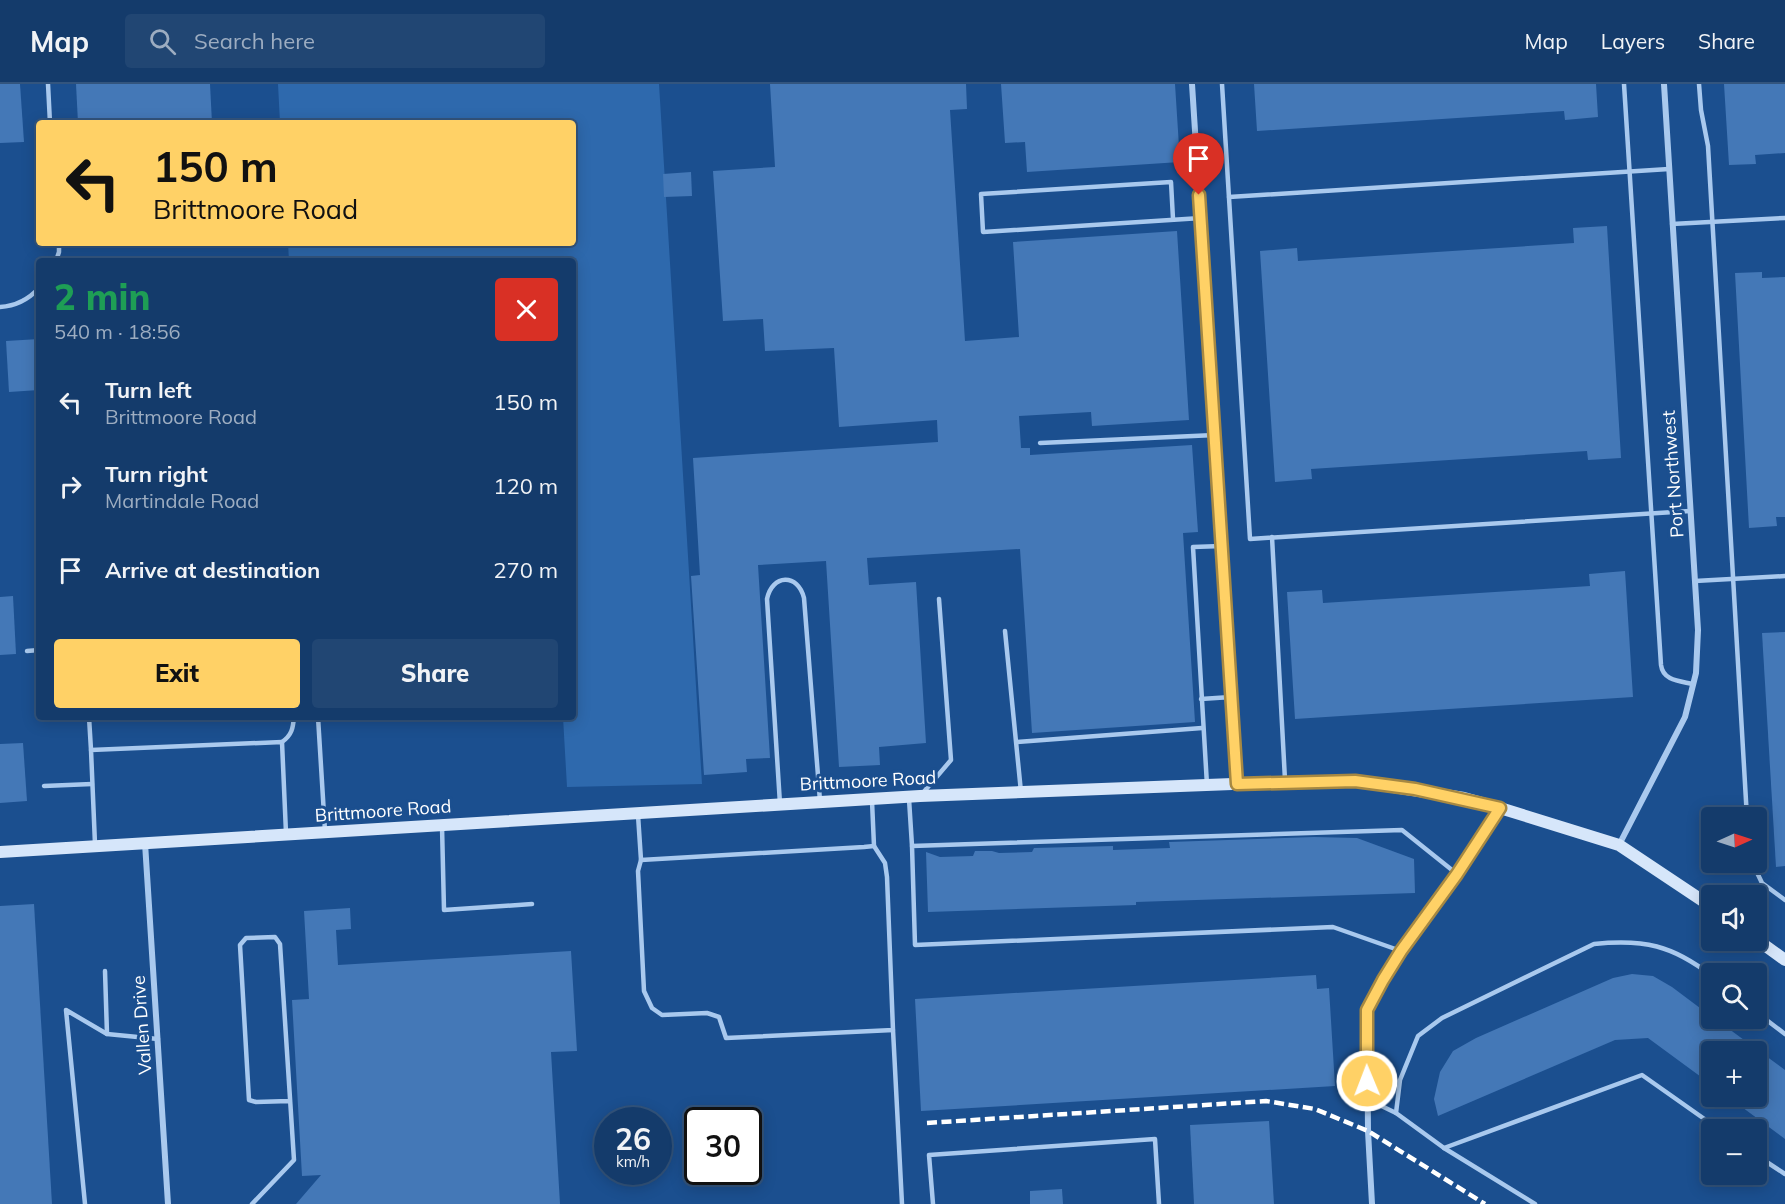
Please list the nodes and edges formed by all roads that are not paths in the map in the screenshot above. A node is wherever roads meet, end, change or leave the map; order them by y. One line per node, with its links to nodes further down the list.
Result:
1 (48, 84): 7 (lane)
2 (1192, 84): 11 (street)
3 (1222, 84): 10 (lane)
4 (1624, 84): 9 (lane)
5 (1664, 84): 8 (street, Port Northwest)
6 (1699, 84): 14 (lane)
7 (50, 120)
8 (1669, 169): 9 (lane); 15 (street, Port Northwest)
9 (1629, 172): 10 (lane); 23 (lane)
10 (1229, 196): 24 (lane)
11 (1201, 218): 13 (lane); 20 (street)
12 (1785, 218): 14 (lane)
13 (1173, 219): 13 (lane)
14 (1712, 222): 15 (lane); 27 (lane)
15 (1672, 224): 22 (street, Port Northwest)
16 (36, 291): 18 (lane)
17 (36, 295): 18 (lane)
18 (32, 296): 19 (lane)
19 (0, 307)
20 (1215, 435): 21 (lane); 25 (street)
21 (1040, 443)
22 (1690, 511): 23 (lane); 28 (street, Port Northwest)
23 (1652, 514): 24 (lane); 33 (lane)
24 (1272, 537): 43 (lane)
25 (1222, 546): 34 (street); 35 (lane)
26 (1785, 576): 27 (lane)
27 (1732, 580): 28 (lane); 53 (lane)
28 (1695, 581): 33 (street, Port Northwest)
29 (939, 599): 49 (lane)
30 (1005, 631): 41 (lane)
31 (36, 650): 32 (lane)
32 (27, 651)
33 (1693, 684): 60 (street, Port Northwest)
34 (1231, 697): 35 (lane); 45 (street)
35 (1201, 699): 39 (lane)
36 (89, 720): 42 (lane)
37 (294, 720): 40 (lane)
38 (318, 720): 57 (lane)
39 (1202, 728): 41 (lane); 46 (lane)
40 (282, 742): 42 (lane); 58 (lane)
41 (1017, 742): 48 (lane)
42 (91, 750): 44 (lane)
43 (1285, 782): 45 (main road, Brittmoore Road); 54 (main road, Brittmoore Road)
44 (92, 784): 47 (lane); 61 (lane)
45 (1237, 784): 46 (main road, Brittmoore Road)
46 (1207, 785): 48 (main road, Brittmoore Road)
47 (44, 786)
48 (1022, 792): 49 (main road, Brittmoore Road)
49 (915, 796): 50 (main road, Brittmoore Road); 63 (lane)
50 (872, 799): 51 (main road, Brittmoore Road); 62 (lane)
51 (820, 802): 52 (main road, Brittmoore Road); 52 (lane)
52 (780, 804): 55 (main road, Brittmoore Road)
53 (1747, 807)
54 (1500, 808): 60 (main road, Brittmoore Road); 67 (street)
55 (638, 813): 56 (main road, Brittmoore Road); 65 (lane)
56 (442, 826): 57 (main road, Brittmoore Road); 70 (lane)
57 (325, 833): 58 (main road, Brittmoore Road)
58 (286, 835): 59 (main road, Brittmoore Road)
59 (145, 843): 61 (main road, Brittmoore Road); 80 (street, Vallen Drive)
60 (1619, 845): 68 (main road, Brittmoore Road)
61 (95, 846): 64 (main road, Brittmoore Road)
62 (874, 846): 65 (lane); 77 (lane)
63 (912, 846): 67 (lane); 72 (lane)
64 (0, 852)
65 (641, 860): 77 (lane)
66 (1757, 873): 69 (lane)
67 (1457, 874): 72 (street)
68 (1701, 900)
69 (1785, 900)
70 (532, 904)
71 (1767, 947): 73 (main road)
72 (1401, 951): 81 (street)
73 (1785, 960)
74 (1701, 968): 83 (lane)
75 (105, 971): 78 (lane)
76 (1767, 1020): 79 (lane)
77 (893, 1030): 91 (lane)
78 (107, 1034): 80 (lane); 88 (lane)
79 (1785, 1034)
80 (158, 1039): 89 (street, Vallen Drive)
81 (1367, 1099): 83 (lane); 94 (street)
82 (289, 1101): 82 (lane); 90 (lane)
83 (1396, 1113): 85 (lane)
84 (1704, 1119): 85 (lane)
85 (1444, 1148): 95 (lane)
86 (1767, 1162): 87 (lane)
87 (1785, 1174)
88 (85, 1204)
89 (168, 1204)
90 (252, 1204)
91 (902, 1204)
92 (933, 1204): 93 (lane)
93 (1159, 1204)
94 (1372, 1204)
95 (1535, 1204)

